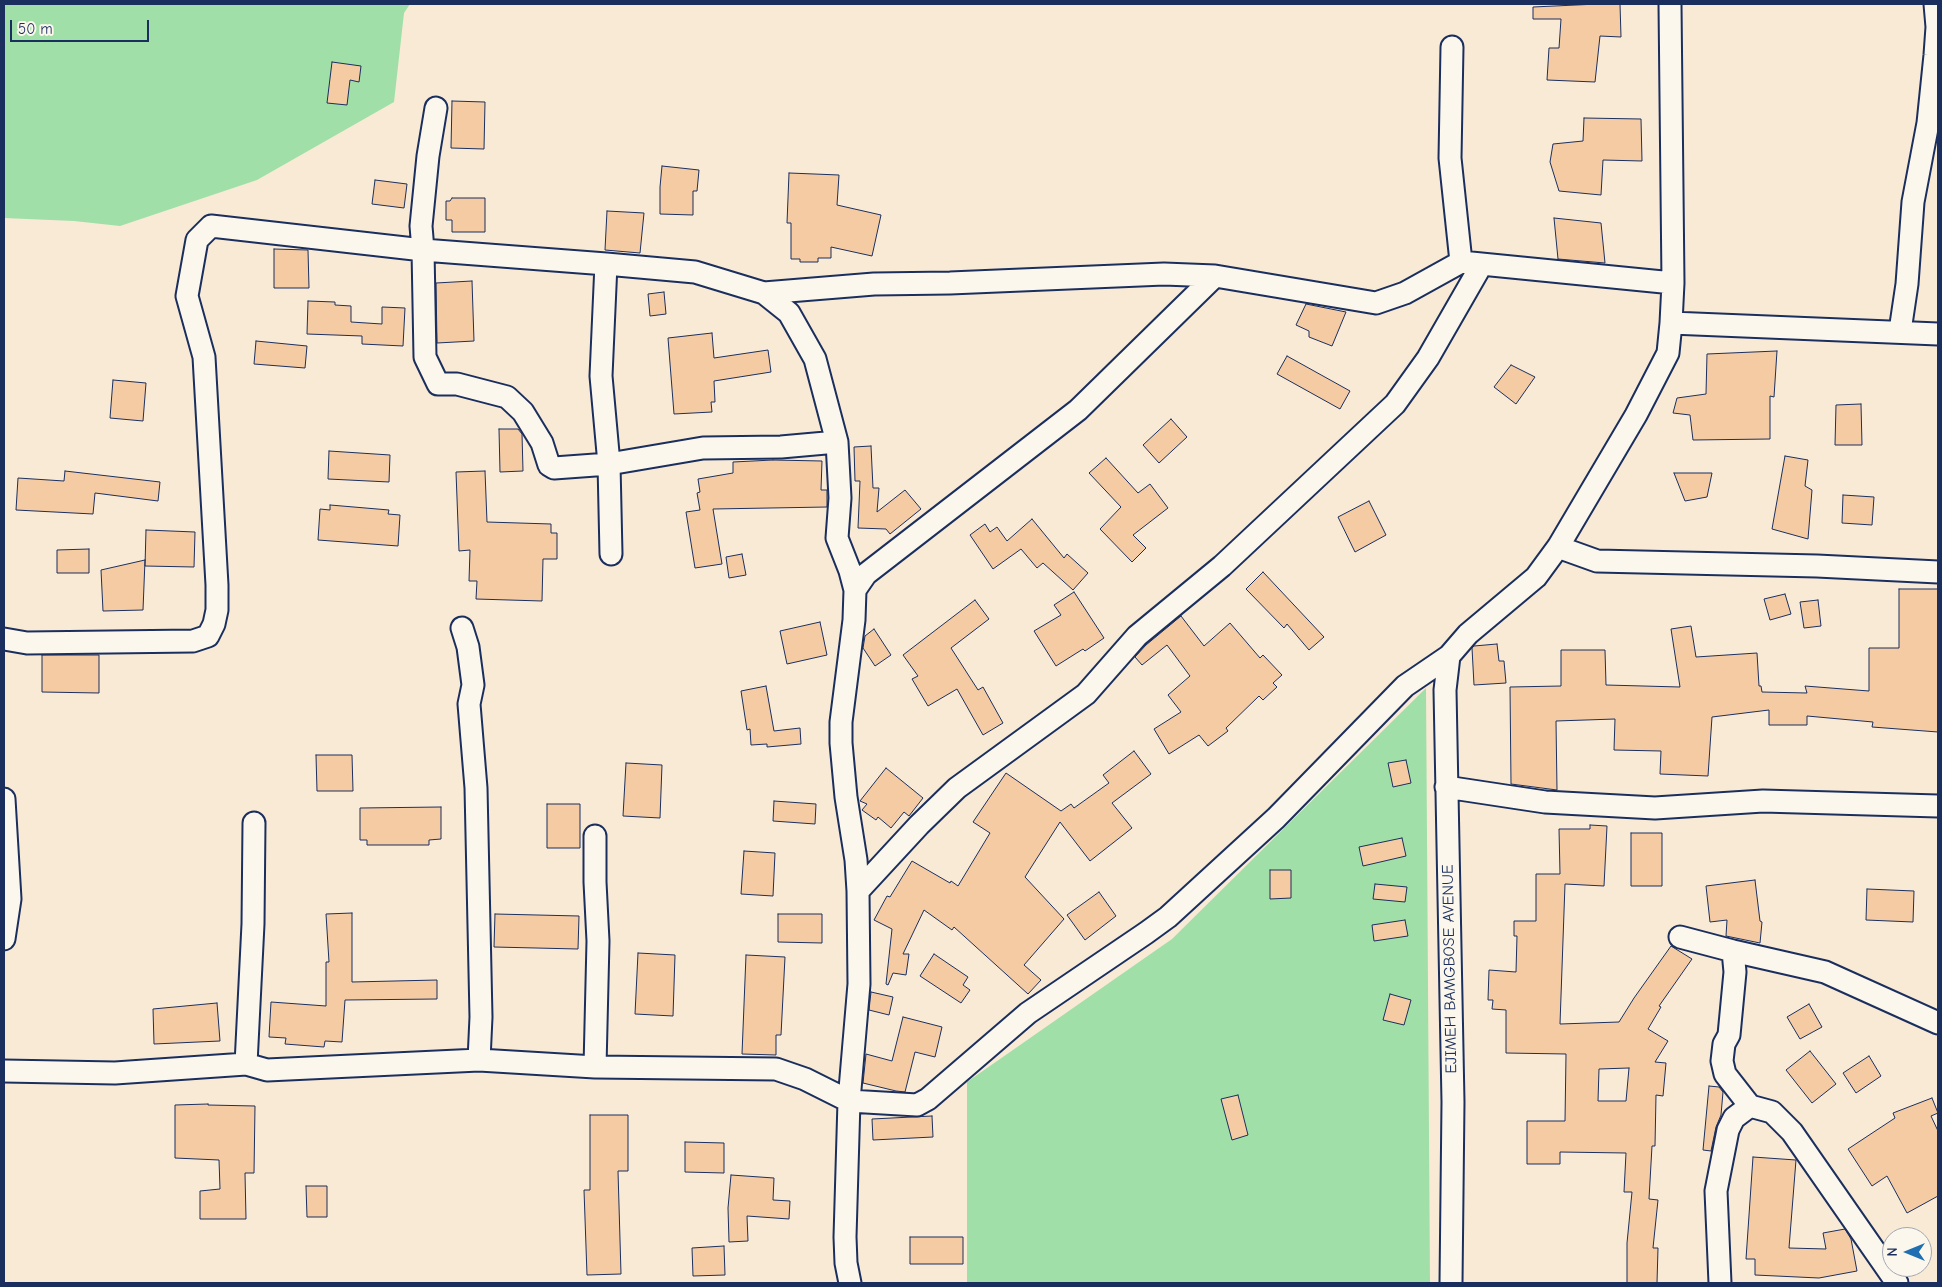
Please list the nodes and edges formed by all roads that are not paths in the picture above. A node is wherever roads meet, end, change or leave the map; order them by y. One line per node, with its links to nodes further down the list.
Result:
1 (1670, 4): 10 (street)
2 (1935, 4): 13 (street)
3 (1452, 47): 6 (street)
4 (436, 108): 5 (street)
5 (423, 250): 7 (street); 16 (street); 22 (street)
6 (1461, 262): 8 (street); 9 (street)
7 (606, 264): 11 (street); 16 (street)
8 (1482, 264): 10 (street); 30 (street)
9 (1215, 276): 11 (street); 20 (street)
10 (1673, 283): 12 (street)
11 (764, 293): 15 (street)
12 (1671, 323): 13 (street); 17 (street)
13 (1900, 331): 14 (street)
14 (1938, 334)
15 (837, 442): 16 (street); 20 (street)
16 (609, 464): 18 (street)
17 (1558, 547): 19 (street); 23 (street)
18 (611, 554)
19 (1938, 572)
20 (854, 590): 30 (street)
21 (462, 628): 35 (street)
22 (4, 639)
23 (1449, 656): 24 (street, EJIMEH BAMGBOSE AVENUE); 39 (street)
24 (1446, 787): 26 (street); 42 (street, EJIMEH BAMGBOSE AVENUE)
25 (4, 799): 29 (street)
26 (1938, 806)
27 (254, 823): 36 (street)
28 (595, 836): 37 (street)
29 (6, 840): 32 (street)
30 (858, 891): 39 (street)
31 (1680, 937): 33 (street)
32 (4, 938)
33 (1733, 952): 34 (street); 40 (street)
34 (1938, 1022)
35 (479, 1060): 36 (street); 37 (street)
36 (246, 1064): 38 (street)
37 (595, 1067): 39 (street)
38 (4, 1071)
39 (849, 1102): 41 (street)
40 (1750, 1106): 43 (street); 44 (street)
41 (850, 1283)
42 (1451, 1283)
43 (1720, 1283)
44 (1898, 1283)

